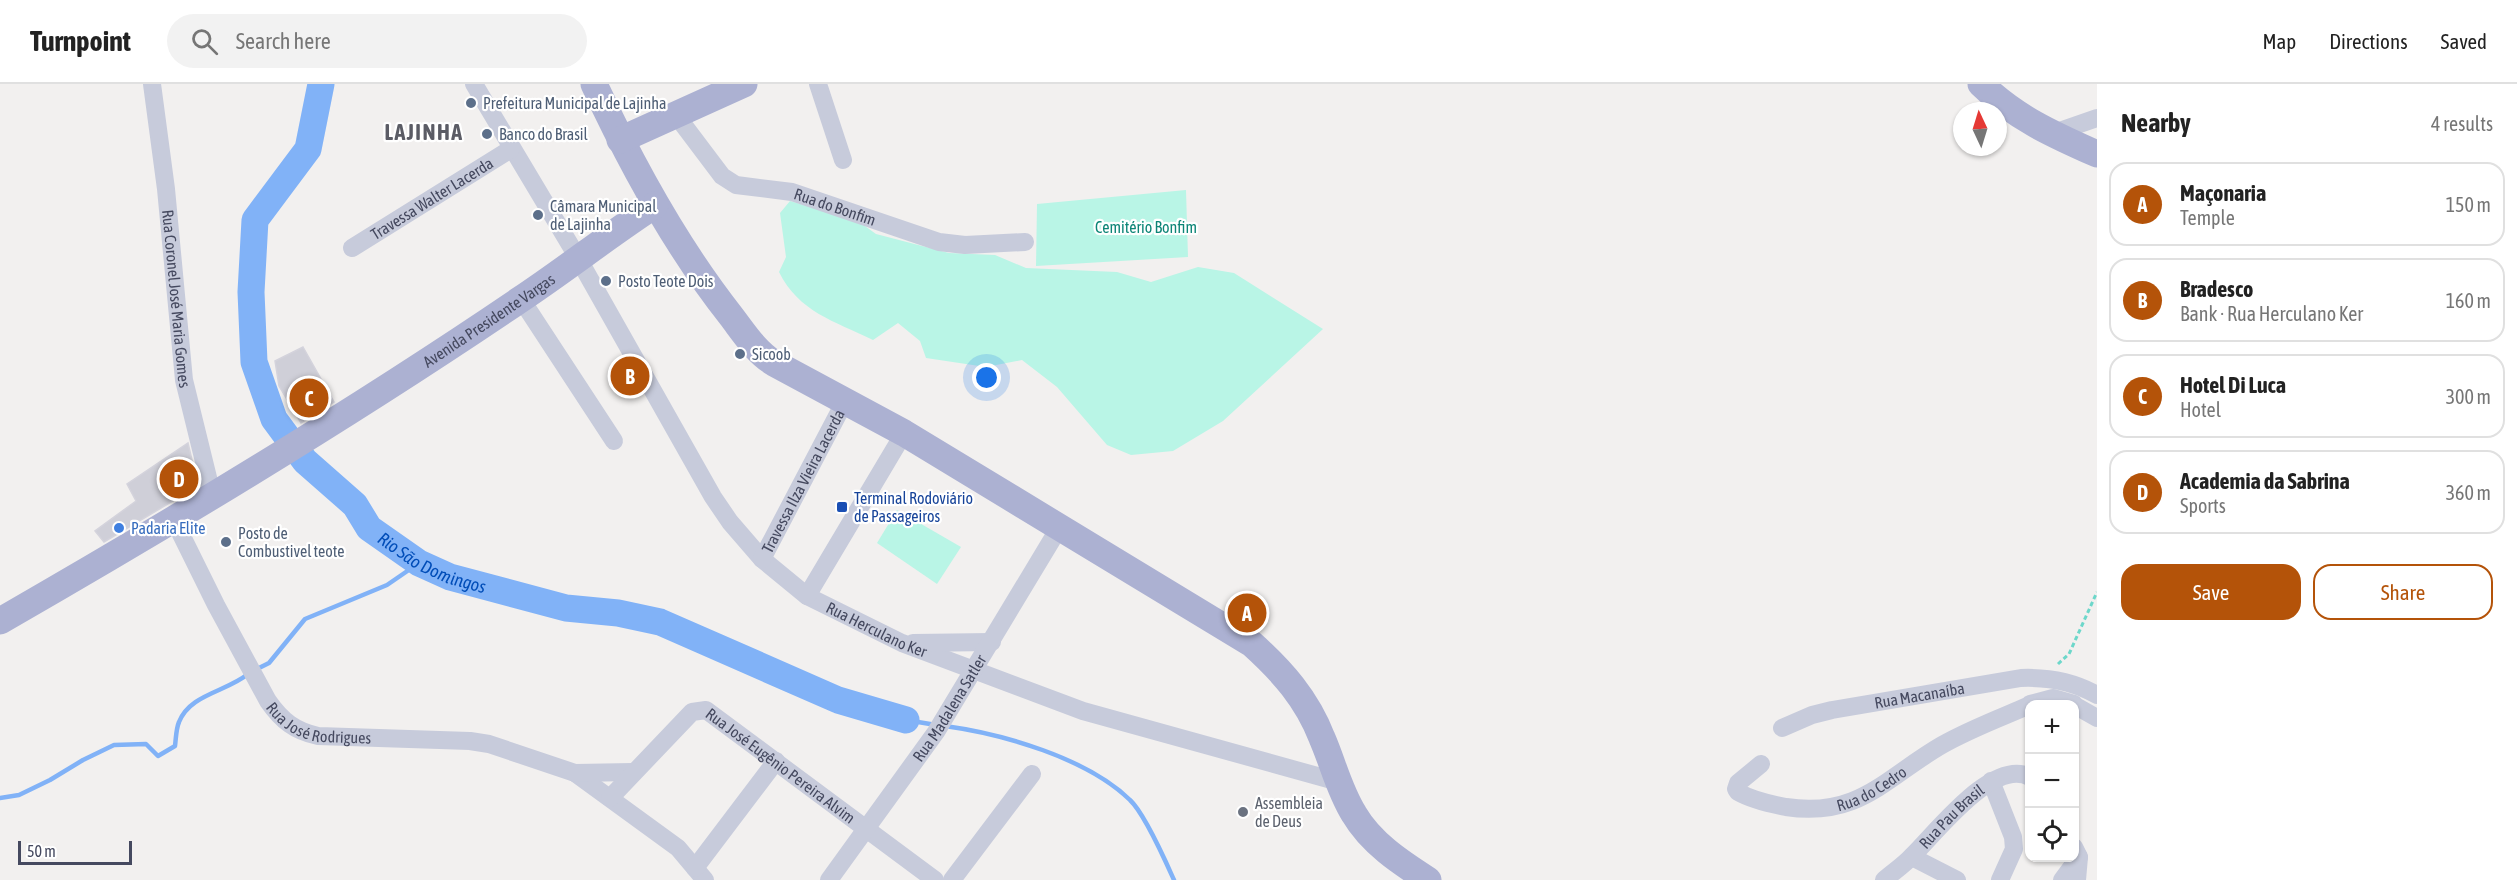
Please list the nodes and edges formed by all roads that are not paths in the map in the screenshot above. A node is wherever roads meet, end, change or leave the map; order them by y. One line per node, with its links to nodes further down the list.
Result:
1 (145, 84): 7 (street, Rua Coronel José Maria Gomes)
2 (474, 84): 12 (street, Rua Herculano Ker)
3 (594, 84): 11 (main road)
4 (744, 84): 8 (main road)
5 (818, 84): 14 (street)
6 (1981, 84): 10 (main road)
7 (153, 92): 23 (street, Rua Coronel José Maria Gomes)
8 (676, 115): 11 (main road); 16 (street, Rua do Bonfim)
9 (2097, 118): 10 (street)
10 (2050, 134): 13 (main road)
11 (620, 140): 15 (main road)
12 (512, 149): 17 (street, Travessa Walter Lacerda); 18 (street, Rua Herculano Ker)
13 (2097, 154)
14 (843, 160)
15 (655, 206): 18 (main road, Avenida Presidente Vargas); 20 (main road)
16 (1025, 242)
17 (352, 248)
18 (578, 258): 19 (main road, Avenida Presidente Vargas); 26 (street, Rua Herculano Ker)
19 (521, 299): 22 (street); 23 (main road, Avenida Presidente Vargas)
20 (845, 401): 21 (main road); 26 (street, Travessa Ilza Vieira Lacerda)
21 (904, 433): 25 (main road); 27 (street)
22 (614, 441)
23 (212, 495): 24 (main road)
24 (173, 518): 28 (main road); 44 (street, Rua José Rodrigues)
25 (1059, 528): 29 (street, Rua Madalena Satler); 48 (main road)
26 (762, 559): 27 (street, Rua Herculano Ker)
27 (807, 596): 30 (street, Rua Herculano Ker)
28 (0, 621)
29 (992, 642): 30 (street); 31 (street, Rua Madalena Satler)
30 (902, 643): 31 (street, Rua Herculano Ker)
31 (973, 670): 48 (street, Rua Herculano Ker); 50 (street, Rua Madalena Satler)
32 (2062, 680): 33 (street, Rua Macanaíba); 34 (street); 40 (street, Rua Macanaíba)
33 (2097, 695)
34 (2053, 698): 35 (street, Rua do Cedro); 36 (street)
35 (2046, 700)
36 (2059, 700)
37 (2025, 707): 42 (street, Rua do Cedro)
38 (2079, 708): 39 (street)
39 (2097, 718)
40 (1782, 728)
41 (776, 761): 43 (street, Rua José Eugênio Pereira Alvim); 50 (street, Rua José Eugênio Pereira Alvim); 54 (street)
42 (1761, 764)
43 (633, 772): 44 (street, Rua José Rodrigues); 49 (street, Rua José Eugênio Pereira Alvim)
44 (575, 773): 49 (street, Rua José Rodrigues)
45 (1032, 774): 57 (street)
46 (2025, 776): 47 (street, Rua Pau Brasil)
47 (1991, 781): 53 (street, Rua Pau Brasil); 61 (street)
48 (1339, 782): 58 (main road)
49 (610, 798): 54 (street, Rua José Rodrigues)
50 (867, 830): 55 (street, Rua Madalena Satler); 56 (street, Rua José Eugênio Pereira Alvim)
51 (2072, 862): 62 (street)
52 (2077, 862): 63 (street)
53 (1907, 867): 59 (street, Rua Pau Brasil); 60 (street)
54 (700, 874)
55 (829, 880)
56 (935, 880)
57 (952, 880)
58 (1428, 880)
59 (1884, 880)
60 (1957, 880)
61 (2000, 880)
62 (2062, 880)
63 (2077, 880)

